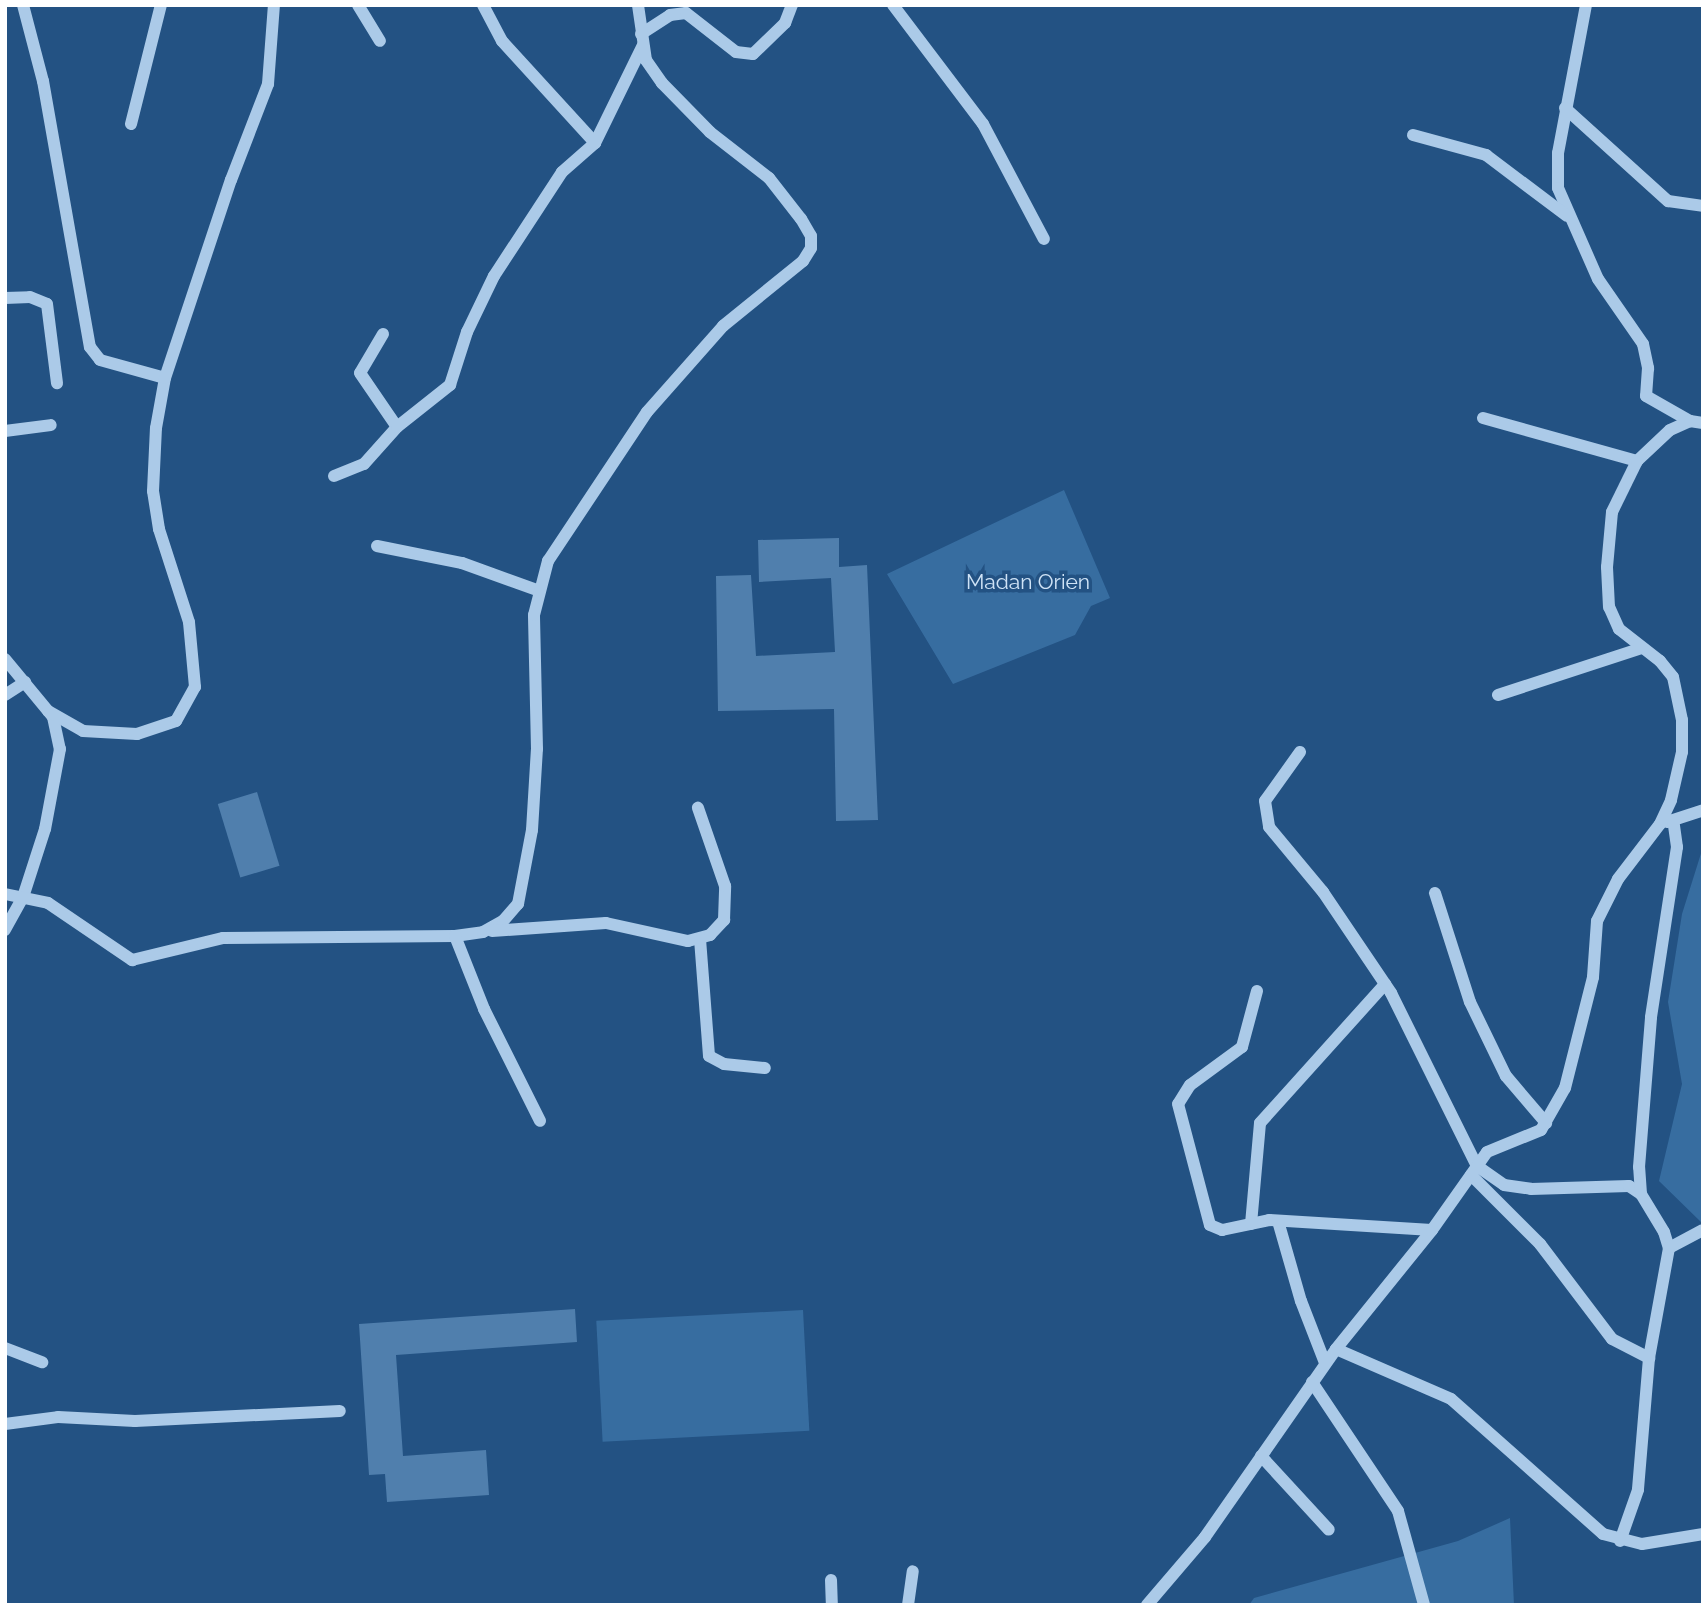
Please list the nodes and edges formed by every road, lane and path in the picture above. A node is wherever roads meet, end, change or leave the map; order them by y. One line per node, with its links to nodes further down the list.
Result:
1 (23, 5): 21 (street)
2 (161, 5): 13 (street)
3 (274, 5): 21 (street)
4 (358, 5): 11 (street)
5 (483, 5): 15 (street)
6 (638, 5): 10 (street)
7 (792, 5): 10 (street)
8 (893, 5): 18 (street)
9 (1586, 5): 12 (street)
10 (642, 39): 15 (street); 31 (street)
11 (380, 41)
12 (1565, 108): 16 (street); 17 (street)
13 (131, 124)
14 (1413, 135): 17 (street)
15 (595, 143): 26 (street)
16 (1703, 206)
17 (1567, 216): 24 (street)
18 (1044, 239)
19 (5, 298): 22 (street)
20 (383, 334): 26 (street)
21 (165, 378): 37 (street)
22 (57, 383)
23 (1483, 418): 28 (street)
24 (1696, 422): 28 (street)
25 (51, 425): 27 (street)
26 (397, 427): 29 (street)
27 (5, 431)
28 (1637, 461): 32 (street)
29 (334, 476)
30 (377, 546): 31 (street)
31 (537, 590): 47 (street)
32 (1642, 648): 36 (street); 42 (street)
33 (5, 659): 34 (street)
34 (25, 682): 35 (street); 37 (street)
35 (5, 695)
36 (1498, 695)
37 (48, 711): 45 (street)
38 (1300, 752): 50 (street)
39 (698, 808): 49 (street)
40 (1703, 810): 41 (street)
41 (1673, 820): 42 (street); 56 (street)
42 (1660, 824): 54 (street)
43 (1435, 892): 54 (street)
44 (5, 894): 45 (street)
45 (23, 897): 46 (street); 48 (street)
46 (5, 930)
47 (483, 932): 48 (street); 49 (street)
48 (456, 936): 53 (street)
49 (700, 939): 52 (street)
50 (1385, 984): 55 (street); 58 (street)
51 (1257, 991): 58 (street)
52 (765, 1068)
53 (540, 1121)
54 (1546, 1123): 55 (street)
55 (1474, 1170): 56 (street); 59 (street); 64 (street)
56 (1642, 1194): 61 (street)
57 (1278, 1221): 58 (street); 59 (street); 66 (street)
58 (1251, 1224)
59 (1432, 1230): 63 (street)
60 (1703, 1230): 61 (street)
61 (1669, 1248): 64 (street)
62 (5, 1348): 65 (street)
63 (1336, 1349): 66 (street); 73 (street)
64 (1649, 1358): 73 (street)
65 (42, 1362)
66 (1325, 1363): 67 (street)
67 (1312, 1382): 70 (street); 79 (street)
68 (340, 1411): 69 (street)
69 (5, 1424)
70 (1261, 1456): 71 (street); 78 (street)
71 (1329, 1530)
72 (1703, 1534): 73 (street)
73 (1620, 1541)
74 (913, 1571): 77 (street)
75 (831, 1580): 76 (street)
76 (832, 1605)
77 (908, 1605)
78 (1147, 1605)
79 (1424, 1605)

